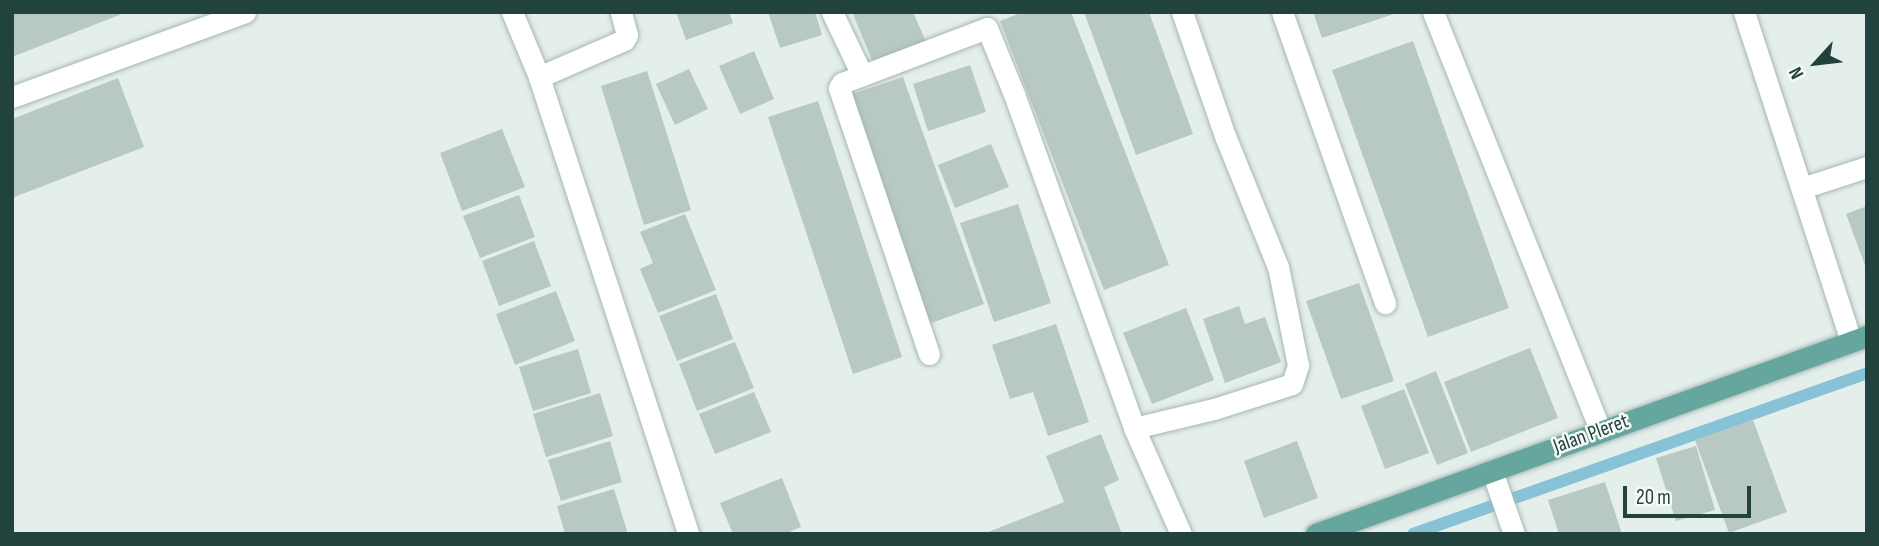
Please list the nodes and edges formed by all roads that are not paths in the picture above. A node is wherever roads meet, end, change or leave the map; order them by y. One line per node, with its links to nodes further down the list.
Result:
1 (245, 12): 12 (street)
2 (512, 12): 11 (street)
3 (621, 12): 11 (street)
4 (832, 12): 10 (street)
5 (1182, 12): 18 (street)
6 (1282, 12): 15 (street)
7 (1433, 12): 19 (street)
8 (1744, 12): 14 (street)
9 (987, 20): 10 (street); 18 (street)
10 (862, 75): 17 (street)
11 (539, 77): 21 (street)
12 (12, 97)
13 (1867, 167): 14 (street)
14 (1802, 188): 16 (street)
15 (1385, 303)
16 (1859, 339): 19 (main road, Jalan Pleret)
17 (929, 354)
18 (1134, 428): 22 (street)
19 (1600, 430): 20 (main road, Jalan Pleret)
20 (1492, 471): 23 (main road, Jalan Pleret); 24 (street)
21 (688, 534)
22 (1181, 534)
23 (1316, 534)
24 (1514, 534)

